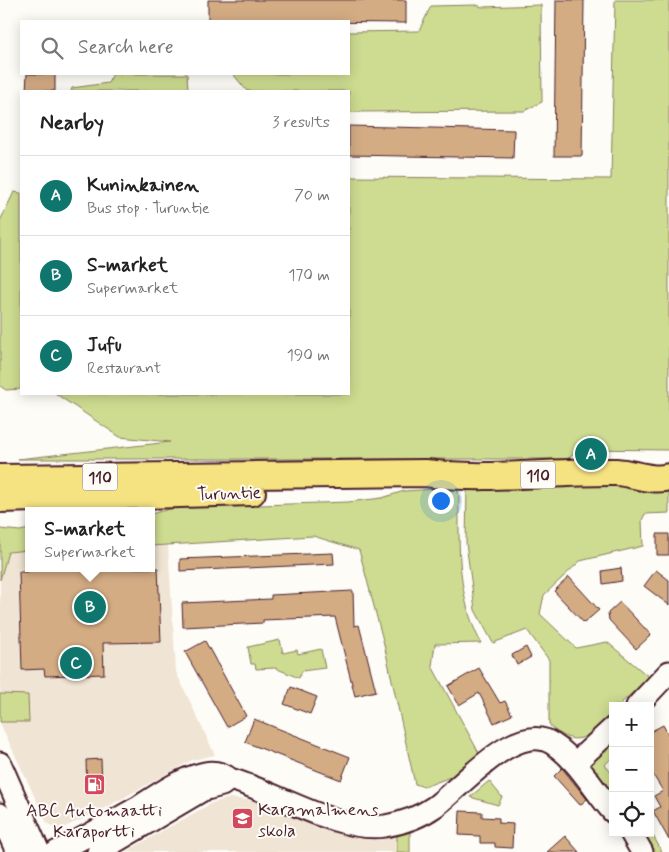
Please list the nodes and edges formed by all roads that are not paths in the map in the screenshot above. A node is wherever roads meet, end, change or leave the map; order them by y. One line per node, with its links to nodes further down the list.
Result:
1 (669, 465): 3 (main road, Turuntie / 110)
2 (0, 466): 4 (main road)
3 (618, 472): 5 (main road, Turuntie / 110); 6 (main road, Turuntie / 110)
4 (200, 475): 5 (main road, Turuntie / 110); 7 (main road, Turuntie / 110)
5 (457, 477): 8 (main road, Turuntie / 110)
6 (669, 477)
7 (0, 478)
8 (0, 499)
9 (669, 672): 10 (street)
10 (641, 702)
11 (609, 732): 13 (street)
12 (0, 763): 19 (street)
13 (575, 763): 14 (street); 15 (street)
14 (230, 779): 20 (street); 21 (street)
15 (609, 807)
16 (0, 814): 18 (street)
17 (633, 837): 22 (street)
18 (17, 852)
19 (39, 852)
20 (56, 852)
21 (98, 852)
22 (642, 852)

